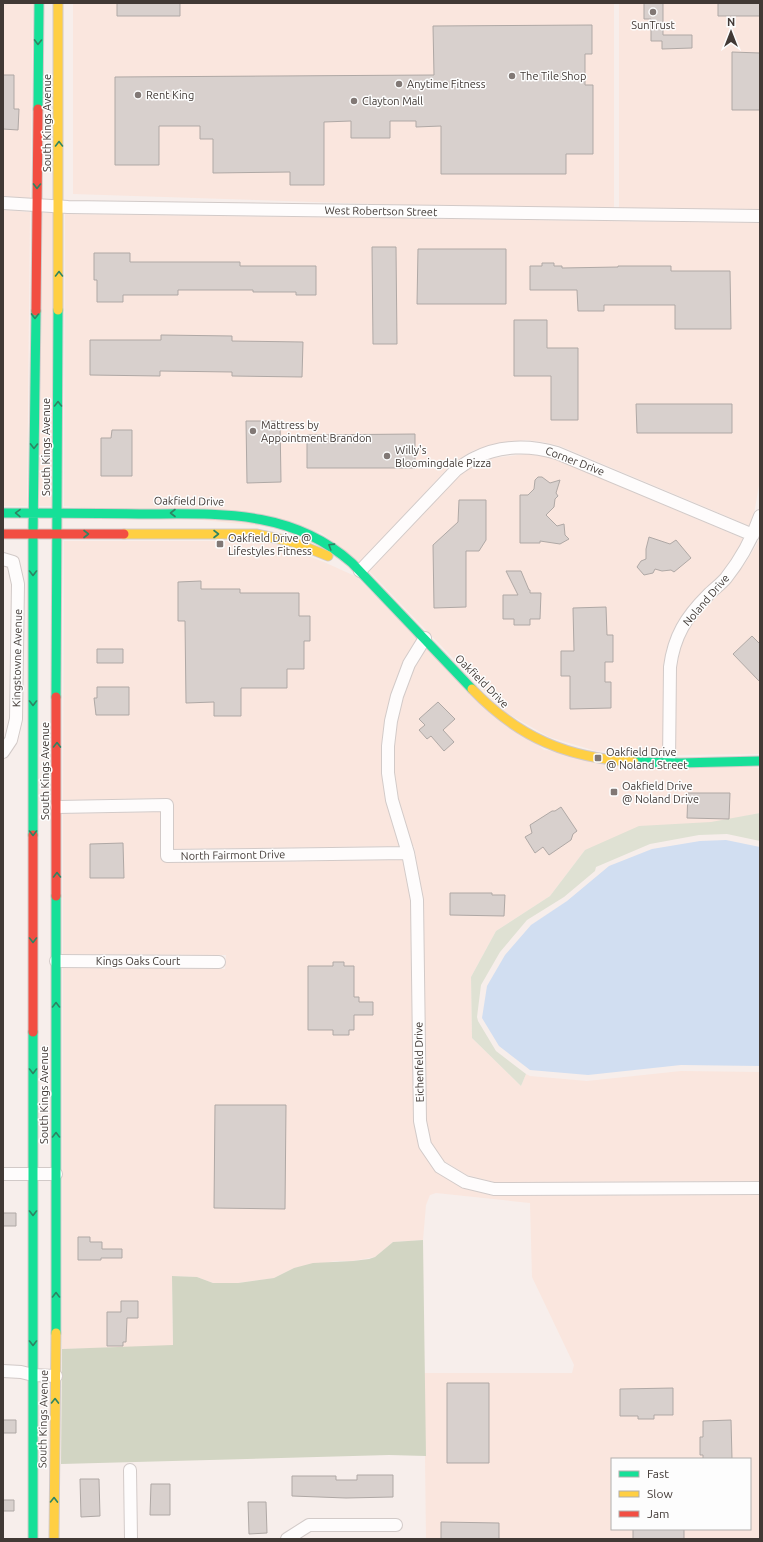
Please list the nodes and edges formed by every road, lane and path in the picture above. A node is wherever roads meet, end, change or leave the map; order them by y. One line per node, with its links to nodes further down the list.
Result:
1 (39, 3): 4 (main road, South Kings Avenue, one-way to 4)
2 (58, 3): 5 (main road, South Kings Avenue, one-way to 2)
3 (3, 203): 4 (street, West Robertson Street)
4 (36, 206): 5 (street, West Robertson Street); 8 (main road, South Kings Avenue, one-way to 8)
5 (59, 207): 6 (street, West Robertson Street); 9 (main road, South Kings Avenue, one-way to 5)
6 (760, 216)
7 (3, 513): 8 (main road, Oakfield Drive, one-way to 7)
8 (33, 513): 9 (main road, Oakfield Drive); 12 (main road, South Kings Avenue)
9 (58, 513): 13 (main road, South Kings Avenue); 16 (main road, Oakfield Drive, one-way to 9)
10 (760, 516): 14 (street, Noland Drive)
11 (3, 534): 12 (main road, Oakfield Drive)
12 (33, 534): 13 (main road, Oakfield Drive); 17 (main road, South Kings Avenue, one-way to 17)
13 (58, 535): 16 (main road, Oakfield Drive, one-way to 16); 24 (main road, South Kings Avenue, one-way to 13)
14 (754, 535): 16 (street, Corner Drive); 22 (street, Noland Drive)
15 (8, 561): 20 (street, Kingstowne Avenue)
16 (360, 571): 18 (main road, Oakfield Drive)
17 (33, 620): 19 (main road); 30 (main road, South Kings Avenue, one-way to 30)
18 (425, 638): 22 (main road, Oakfield Drive); 26 (street, Eichenfeld Drive)
19 (42, 711)
20 (3, 752)
21 (760, 761): 22 (main road, Oakfield Drive)
22 (669, 762)
23 (46, 765): 24 (main road)
24 (56, 775): 25 (main road, South Kings Avenue)
25 (57, 807): 26 (street, North Fairmont Drive); 27 (main road, South Kings Avenue, one-way to 25)
26 (408, 853): 32 (street, Eichenfeld Drive)
27 (56, 961): 28 (street, Kings Oaks Court); 31 (main road, South Kings Avenue, one-way to 27)
28 (219, 962)
29 (3, 1174): 30 (street)
30 (33, 1174): 31 (street); 34 (main road, South Kings Avenue, one-way to 34)
31 (56, 1174): 35 (main road, South Kings Avenue, one-way to 31)
32 (760, 1188)
33 (3, 1371): 34 (street)
34 (33, 1375): 35 (street); 38 (main road, South Kings Avenue)
35 (56, 1376): 39 (main road, South Kings Avenue, one-way to 35)
36 (130, 1470): 40 (street)
37 (396, 1525): 41 (street)
38 (33, 1539)
39 (54, 1539)
40 (131, 1539)
41 (287, 1539)

